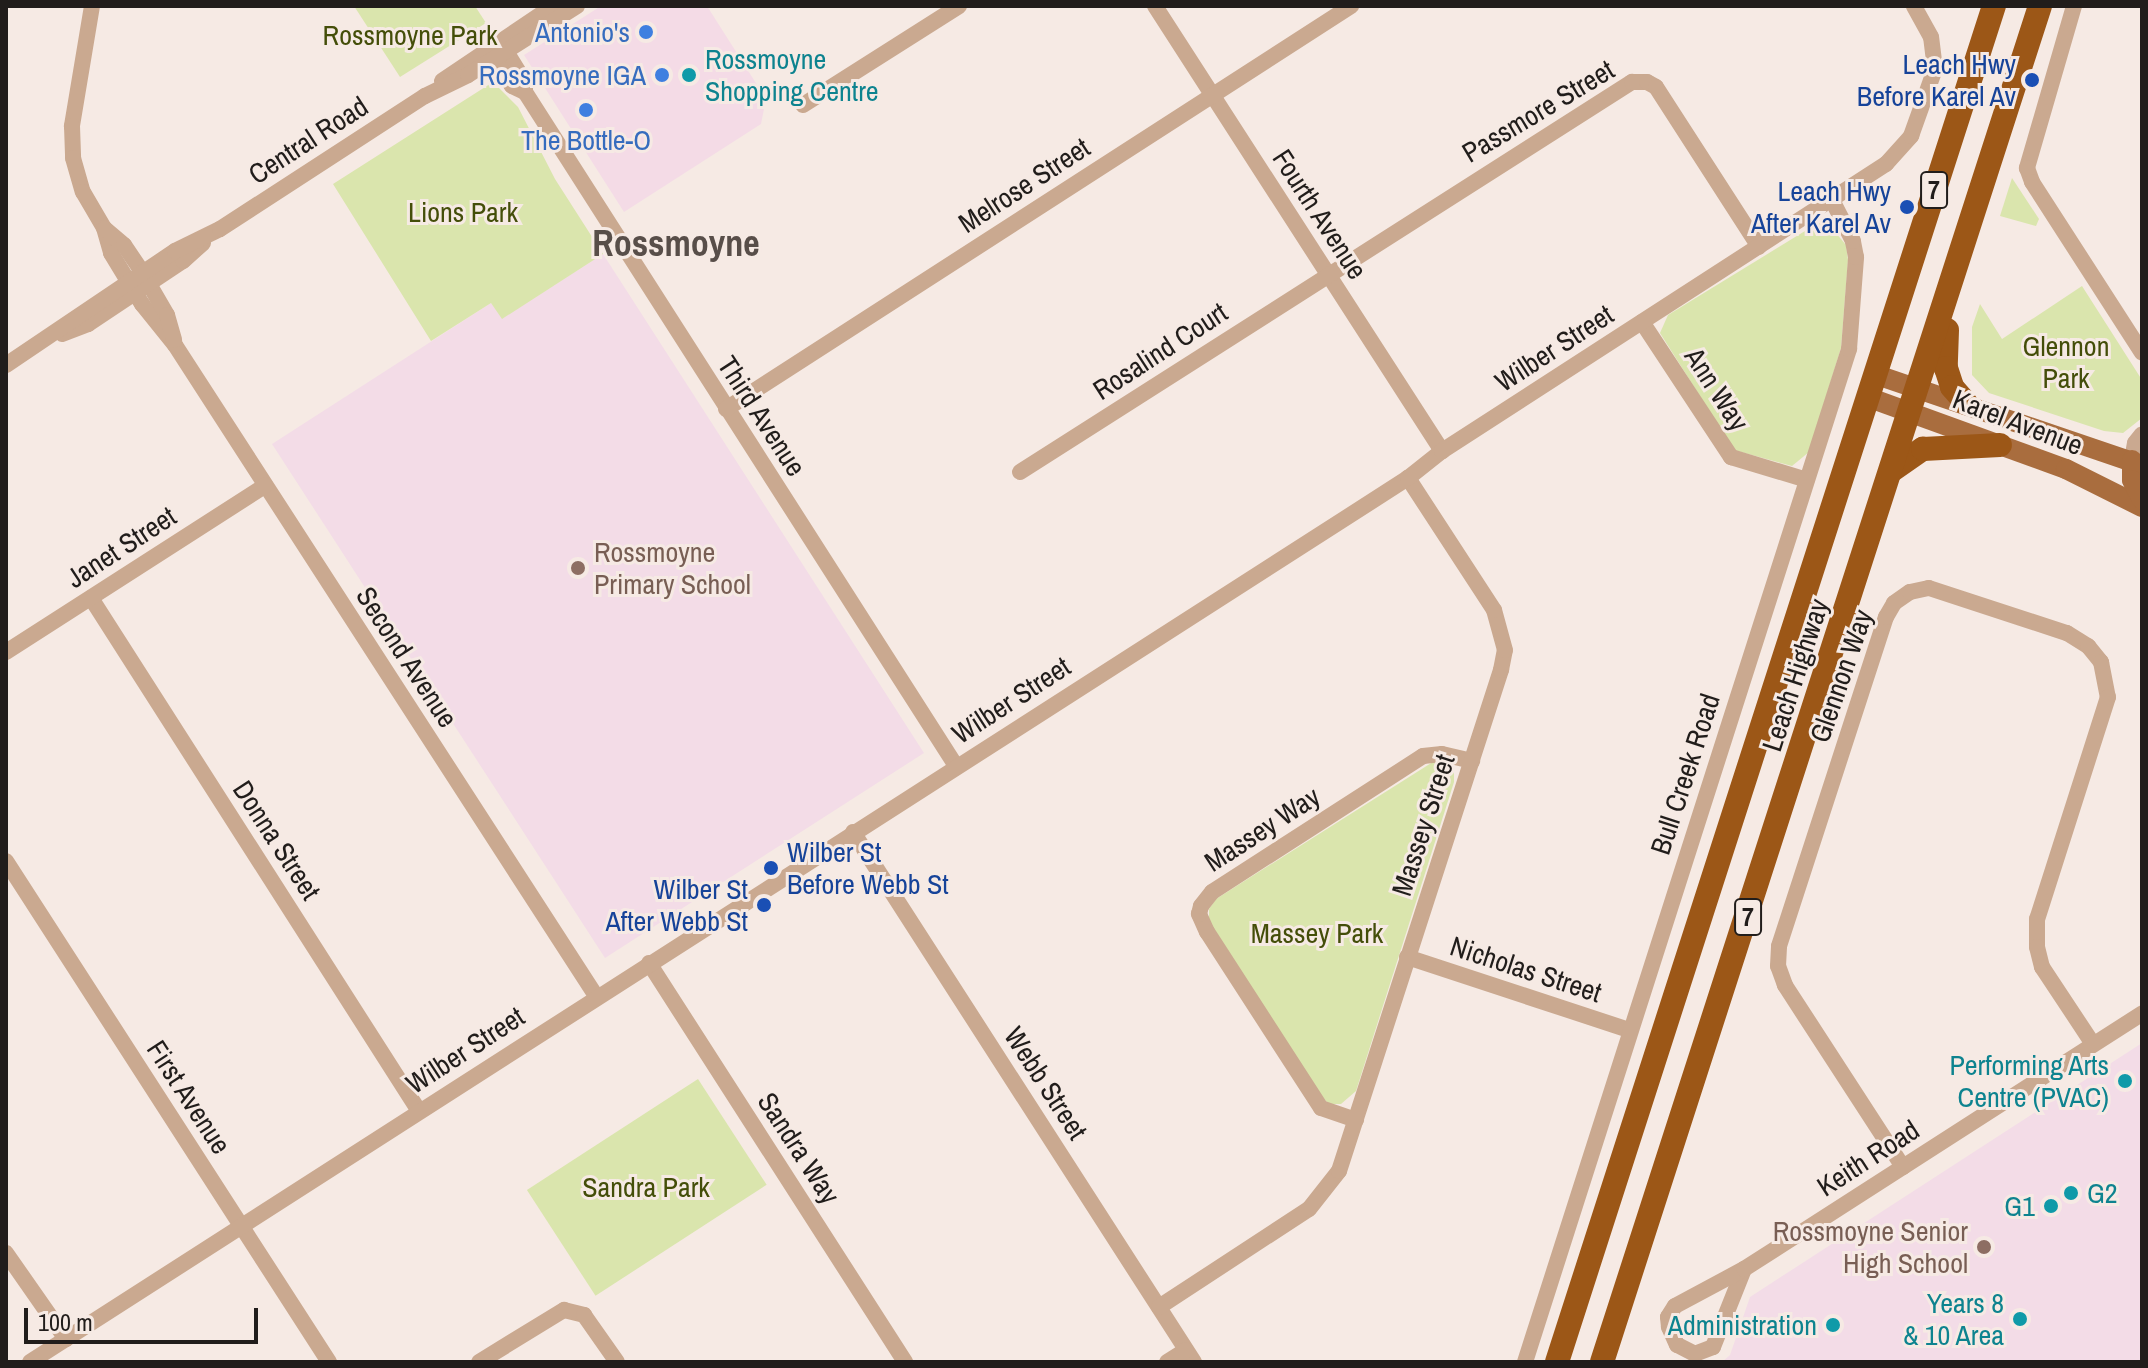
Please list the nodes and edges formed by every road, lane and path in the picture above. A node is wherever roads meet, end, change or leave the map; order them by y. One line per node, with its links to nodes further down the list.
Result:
1 (92, 6): 17 (street, Second Avenue)
2 (553, 6): 11 (street, Central Road)
3 (577, 6): 11 (street, Central Road)
4 (959, 6): 13 (street)
5 (1155, 6): 12 (street, Fourth Avenue)
6 (1351, 6): 12 (street, Melrose Street)
7 (1914, 6): 14 (street, Wilber Street)
8 (1994, 6): 22 (highway, Leach Highway / 7)
9 (2040, 6): 18 (highway, Leach Highway / 7)
10 (2074, 6): 20 (street)
11 (497, 50): 17 (street, Central Road); 25 (street, Third Avenue)
12 (1213, 95): 16 (street, Fourth Avenue); 25 (street, Melrose Street)
13 (803, 105)
14 (1832, 200): 15 (street, Wilber Street); 35 (street, Bull Creek Road)
15 (1759, 247): 16 (street, Passmore Street); 19 (street, Wilber Street)
16 (1328, 274): 29 (street, Fourth Avenue); 32 (street, Rosalind Court)
17 (138, 282): 21 (street, Central Road); 36 (street, Second Avenue)
18 (1949, 299): 23 (highway, Leach Highway / 7); 24 (highway)
19 (1642, 322): 29 (street, Wilber Street); 35 (street, Ann Way)
20 (2142, 353)
21 (6, 365)
22 (1874, 387): 23 (main road, Karel Avenue); 26 (main road, Karel Avenue); 67 (highway, Leach Highway / 7)
23 (1918, 389): 24 (main road, Karel Avenue); 26 (highway, Leach Highway / 7)
24 (1966, 403): 30 (main road, Karel Avenue)
25 (726, 409): 42 (street, Third Avenue)
26 (1910, 412): 28 (main road, Karel Avenue); 31 (highway, Leach Highway / 7)
27 (2142, 434): 30 (street)
28 (2000, 445): 31 (highway); 33 (main road, Karel Avenue)
29 (1442, 451): 34 (street, Wilber Street)
30 (2139, 461): 33 (main road); 37 (main road)
31 (1891, 471): 68 (highway, Leach Highway / 7)
32 (1020, 472)
33 (2083, 476): 38 (main road, Karel Avenue)
34 (1408, 478): 41 (street, Massey Street); 42 (street, Wilber Street)
35 (1807, 480): 49 (street, Bull Creek Road)
36 (265, 486): 39 (street, Janet Street); 47 (street, Second Avenue)
37 (2142, 500)
38 (2142, 507)
39 (91, 598): 40 (street, Janet Street); 51 (street, Donna Street)
40 (6, 652)
41 (1472, 761): 45 (street, Massey Street); 52 (street, Massey Way)
42 (956, 766): 43 (street, Wilber Street)
43 (853, 832): 46 (street, Wilber Street); 57 (street, Webb Street)
44 (6, 861): 54 (street, First Avenue)
45 (1407, 957): 49 (street, Nicholas Street); 52 (street, Massey Street)
46 (649, 963): 47 (street, Wilber Street); 64 (street, Sandra Way)
47 (596, 996): 51 (street, Wilber Street)
48 (2142, 1013): 50 (street, Keith Road)
49 (1629, 1030): 66 (street, Bull Creek Road)
50 (2093, 1044): 53 (street, Keith Road); 53 (street, Glennon Way)
51 (419, 1111): 54 (street, Wilber Street)
52 (1356, 1120): 57 (street, Massey Street)
53 (1903, 1167): 56 (street, Keith Road)
54 (241, 1226): 58 (street, Wilber Street); 61 (street, First Avenue)
55 (6, 1253): 58 (street)
56 (1744, 1269): 56 (street, Keith Road)
57 (1159, 1307): 59 (street, Webb Street)
58 (66, 1339): 60 (street, Wilber Street)
59 (1190, 1356): 65 (street)
60 (30, 1362)
61 (329, 1362)
62 (479, 1362): 63 (street)
63 (617, 1362)
64 (905, 1362)
65 (1167, 1362)
66 (1525, 1362)
67 (1557, 1362)
68 (1602, 1362)

